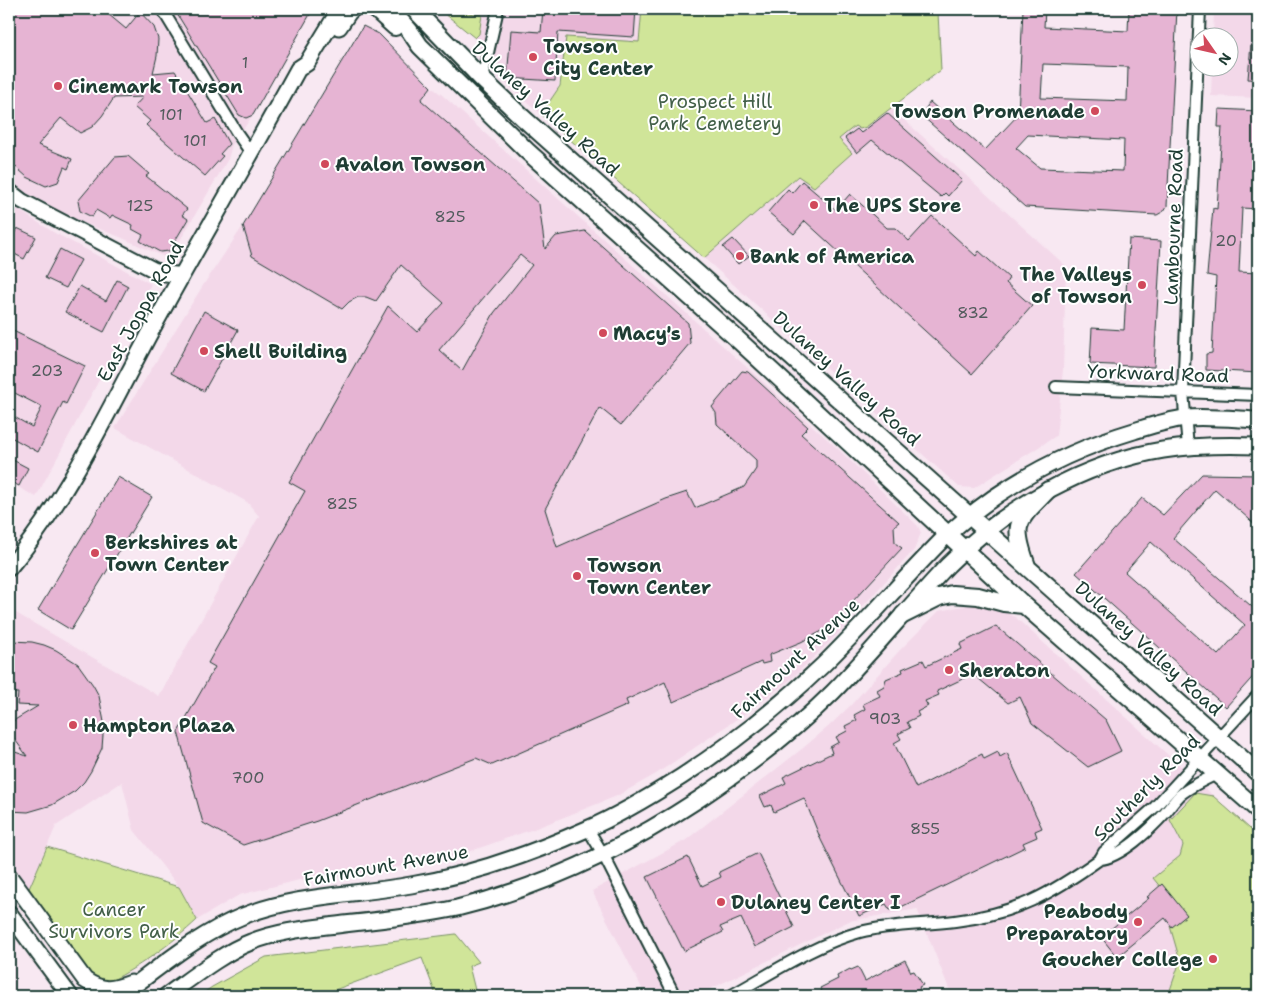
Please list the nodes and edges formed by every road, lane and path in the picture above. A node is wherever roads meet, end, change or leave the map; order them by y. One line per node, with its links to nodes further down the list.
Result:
1 (162, 9): 13 (street)
2 (340, 9): 11 (main road, East Joppa Road)
3 (353, 9): 11 (main road)
4 (375, 9): 10 (main road)
5 (390, 9): 10 (main road)
6 (414, 9): 12 (main road, Dulaney Valley Road)
7 (498, 9): 12 (street)
8 (1200, 9): 17 (street, Lambourne Road)
9 (325, 12): 11 (main road, East Joppa Road)
10 (420, 46): 26 (main road)
11 (298, 70): 13 (main road, East Joppa Road)
12 (482, 79): 24 (main road, Dulaney Valley Road)
13 (251, 153): 15 (main road, East Joppa Road)
14 (9, 191): 15 (street)
15 (181, 276): 28 (main road, East Joppa Road)
16 (1056, 387): 17 (street, Yorkward Road)
17 (1183, 392): 18 (street, Yorkward Road); 19 (street, Lambourne Road)
18 (1258, 395)
19 (1186, 418): 20 (main road, Fairmount Avenue); 22 (street, Lambourne Road); 24 (main road, Fairmount Avenue)
20 (1258, 420)
21 (1258, 446): 22 (main road)
22 (1188, 447): 23 (main road)
23 (1048, 490): 25 (main road); 29 (main road)
24 (970, 515): 25 (main road, Dulaney Valley Road); 26 (main road, Fairmount Avenue)
25 (986, 530): 27 (main road); 29 (main road, Dulaney Valley Road)
26 (948, 534): 27 (main road); 38 (main road, Fairmount Avenue)
27 (965, 550): 30 (main road); 31 (main road)
28 (9, 568)
29 (1028, 568): 33 (main road, Dulaney Valley Road)
30 (1024, 605): 31 (main road); 34 (main road)
31 (903, 615): 39 (main road)
32 (1258, 695): 33 (street, Southerly Road)
33 (1219, 738): 34 (street, Southerly Road); 35 (main road, Dulaney Valley Road)
34 (1200, 759): 36 (main road); 40 (street, Southerly Road)
35 (1258, 773)
36 (1217, 774): 37 (main road); 40 (street, Southerly Road)
37 (1258, 810)
38 (588, 829): 39 (street); 44 (main road, Fairmount Avenue)
39 (603, 854): 48 (main road); 49 (street)
40 (1100, 860): 50 (street, Southerly Road)
41 (9, 876): 44 (main road, Fairmount Avenue)
42 (9, 913): 43 (main road)
43 (47, 965): 45 (main road); 46 (main road)
44 (144, 979): 47 (main road, Fairmount Avenue)
45 (59, 996)
46 (70, 996)
47 (120, 996)
48 (166, 996)
49 (675, 996)
50 (730, 996)

